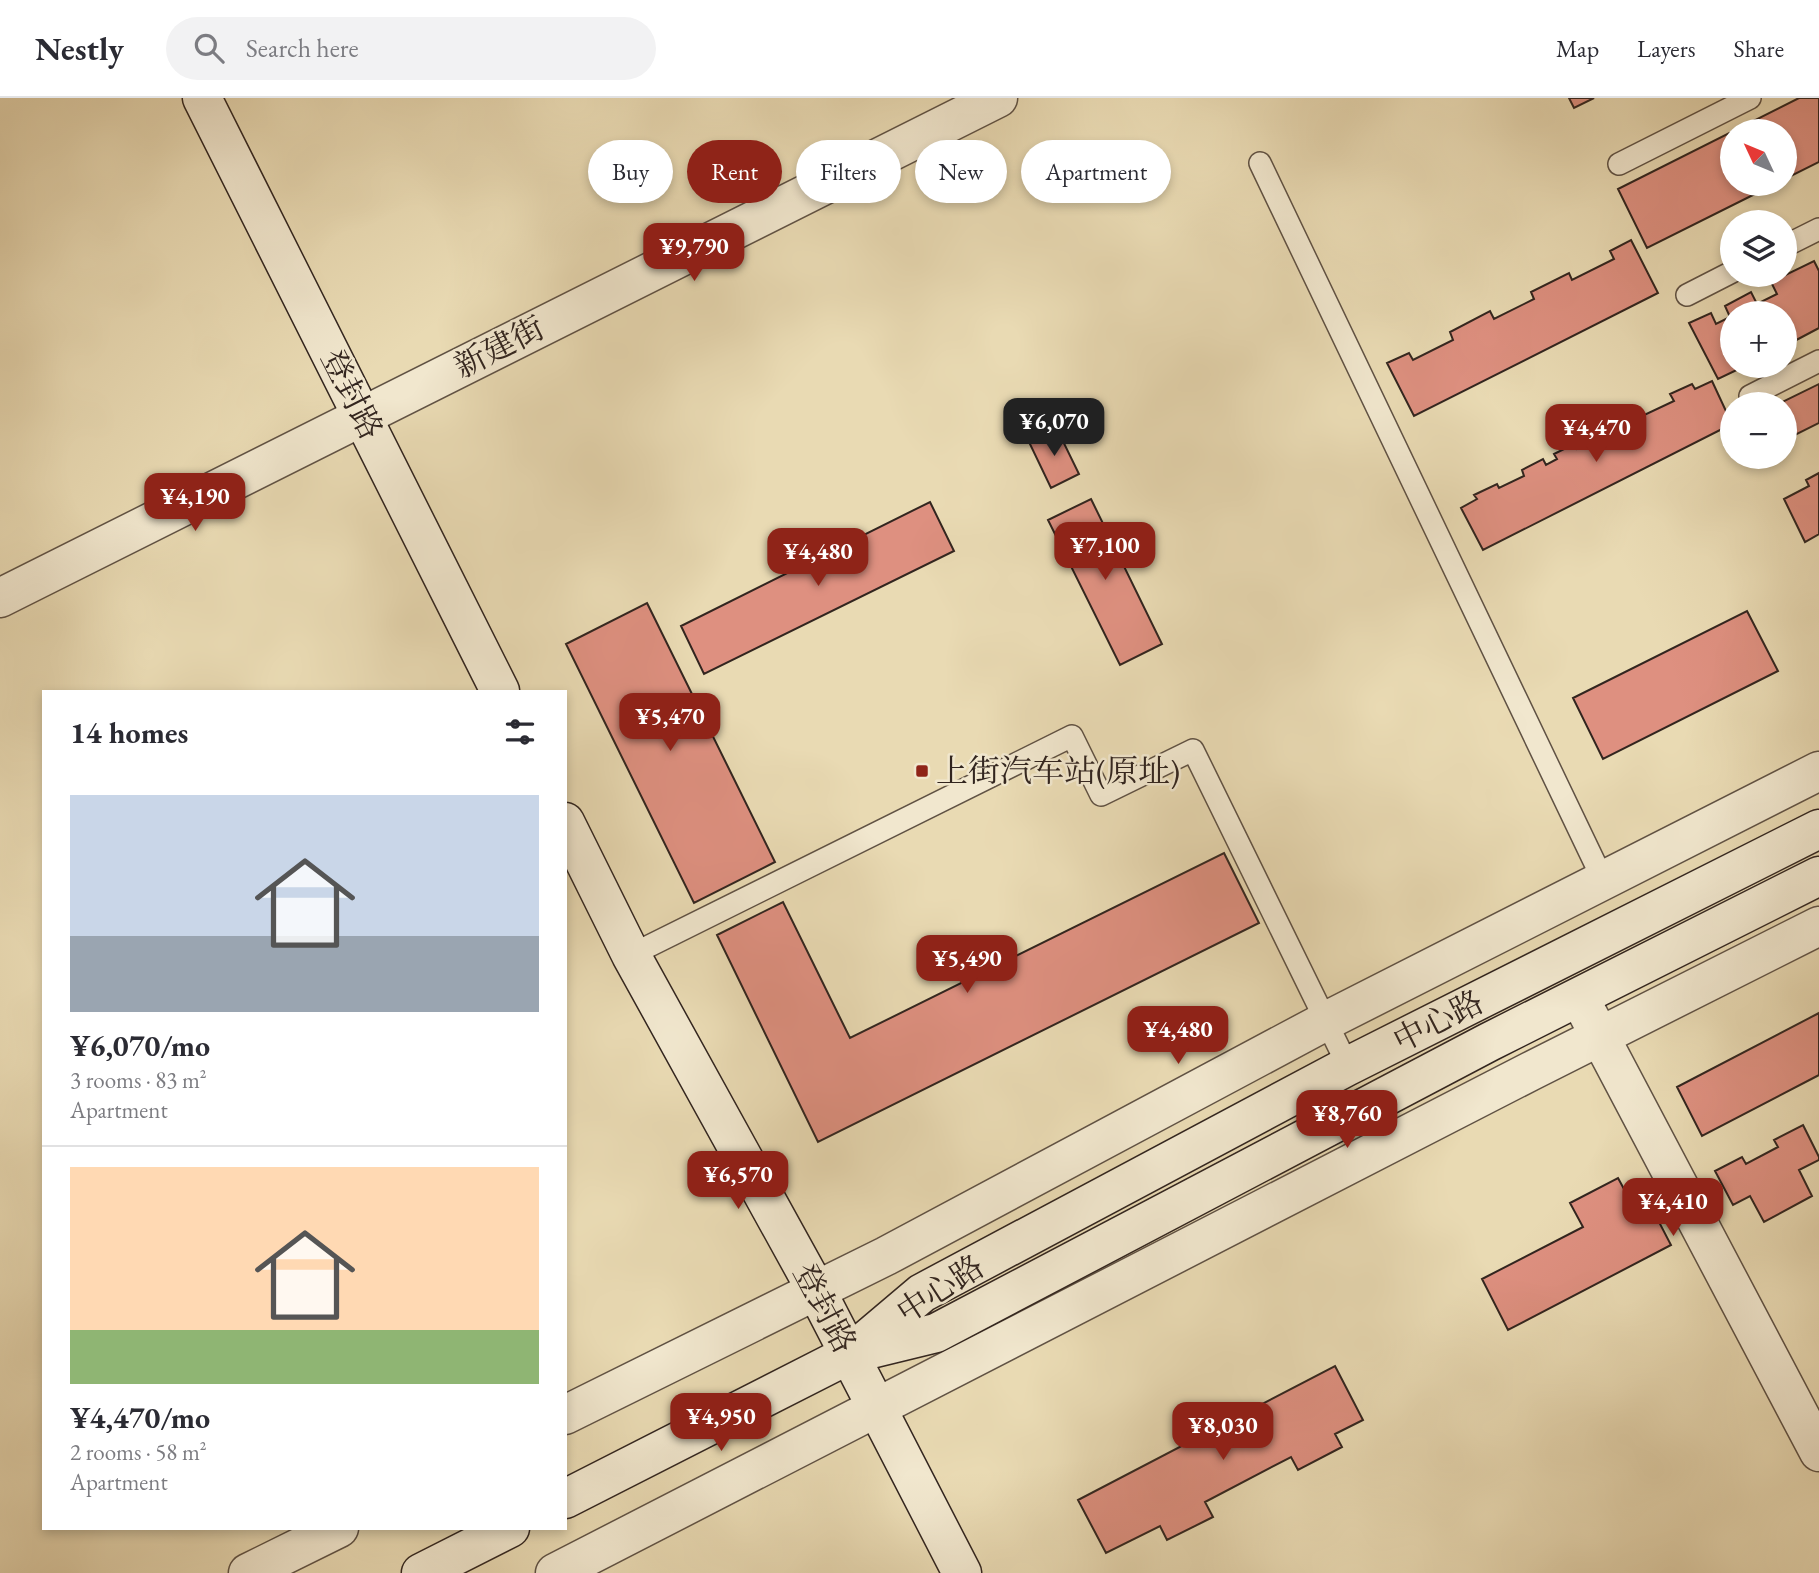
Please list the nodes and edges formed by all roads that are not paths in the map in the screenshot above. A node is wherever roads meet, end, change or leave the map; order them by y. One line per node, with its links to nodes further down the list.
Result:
1 (202, 98): 12 (street, 登封路)
2 (998, 98): 12 (street, 新建街)
3 (1750, 98): 5 (lane)
4 (1260, 163): 19 (lane)
5 (1619, 164)
6 (1819, 229): 7 (lane)
7 (1797, 240)
8 (1720, 278): 9 (lane)
9 (1687, 295)
10 (1819, 361): 11 (lane)
11 (1758, 392)
12 (362, 415): 13 (street, 新建街); 14 (street, 登封路)
13 (0, 598)
14 (500, 690)
15 (1819, 771): 19 (street)
16 (567, 826): 21 (street, 登封路)
17 (1819, 829): 25 (street, 中心路)
18 (1819, 876): 22 (street, 中心路)
19 (1603, 880): 23 (street)
20 (1819, 926): 24 (street)
21 (631, 955): 23 (lane); 26 (street, 登封路)
22 (1579, 996): 24 (street); 27 (street, 中心路)
23 (1326, 1021): 25 (lane); 26 (street)
24 (1600, 1036): 28 (street); 30 (street)
25 (1349, 1066): 27 (street, 中心路)
26 (816, 1290): 27 (street, 登封路); 29 (street)
27 (850, 1354): 28 (street, 登封路); 31 (street, 中心路)
28 (877, 1407): 36 (street); 37 (street, 登封路)
29 (567, 1414)
30 (1819, 1452)
31 (567, 1498)
32 (335, 1530): 34 (street)
33 (506, 1530): 35 (street)
34 (248, 1573)
35 (421, 1573)
36 (555, 1573)
37 (962, 1573)

